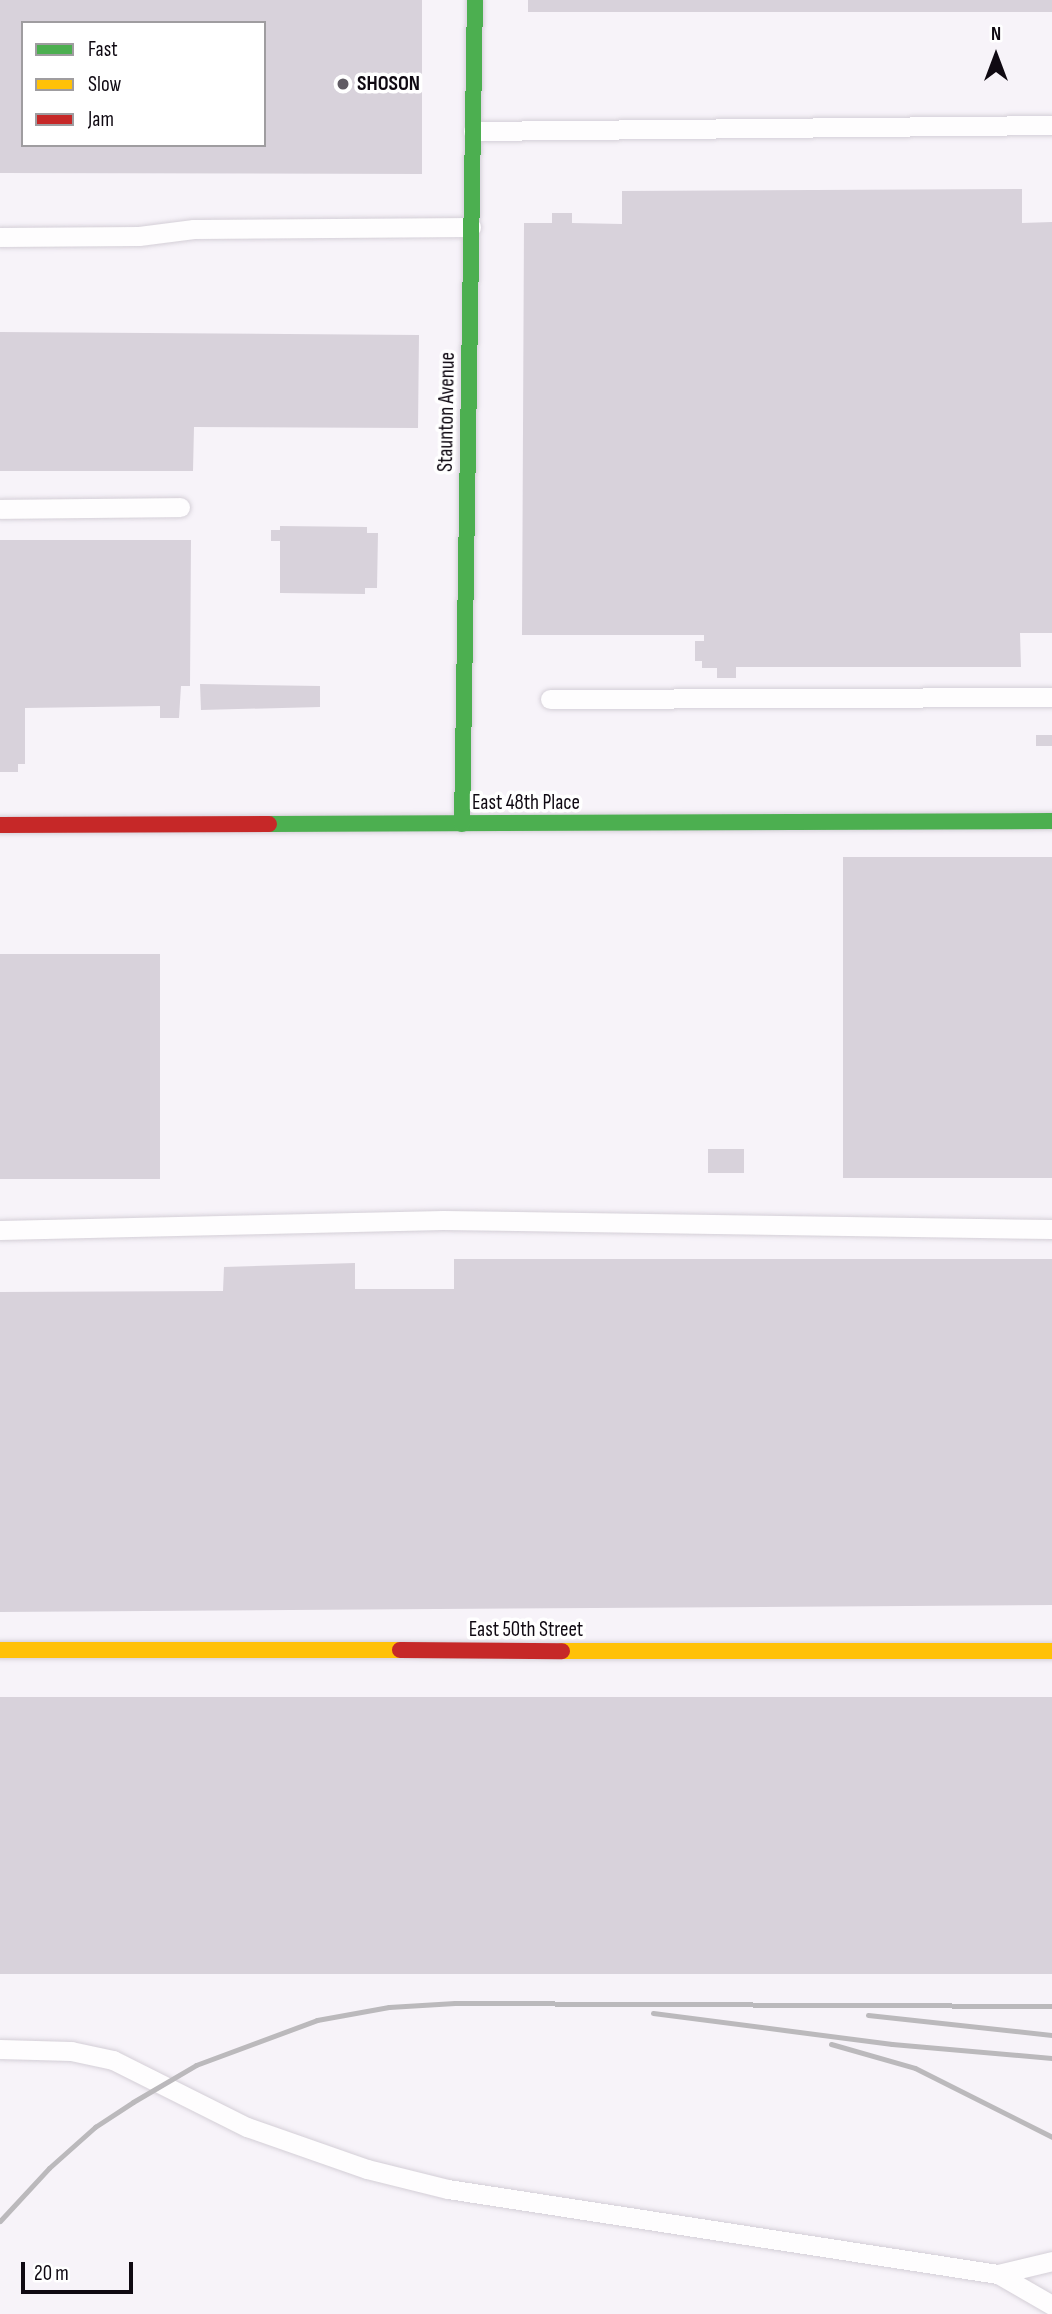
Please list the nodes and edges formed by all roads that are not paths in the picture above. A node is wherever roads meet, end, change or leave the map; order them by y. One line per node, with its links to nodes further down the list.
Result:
1 (475, 0): 3 (street, Staunton Avenue)
2 (1052, 125): 3 (lane)
3 (473, 131): 4 (street, Staunton Avenue)
4 (471, 227): 5 (lane); 11 (street, Staunton Avenue)
5 (0, 237)
6 (180, 508): 7 (lane)
7 (0, 509)
8 (1052, 697): 9 (lane)
9 (550, 699)
10 (1052, 821): 11 (street, East 48th Place)
11 (461, 824): 12 (street, East 48th Place)
12 (0, 825)
13 (1052, 1229): 14 (lane)
14 (0, 1230)
15 (0, 1650): 16 (street, East 50th Street)
16 (1052, 1651)
17 (0, 2049): 19 (lane)
18 (1052, 2261): 19 (lane)
19 (998, 2274): 20 (lane)
20 (1052, 2305)

